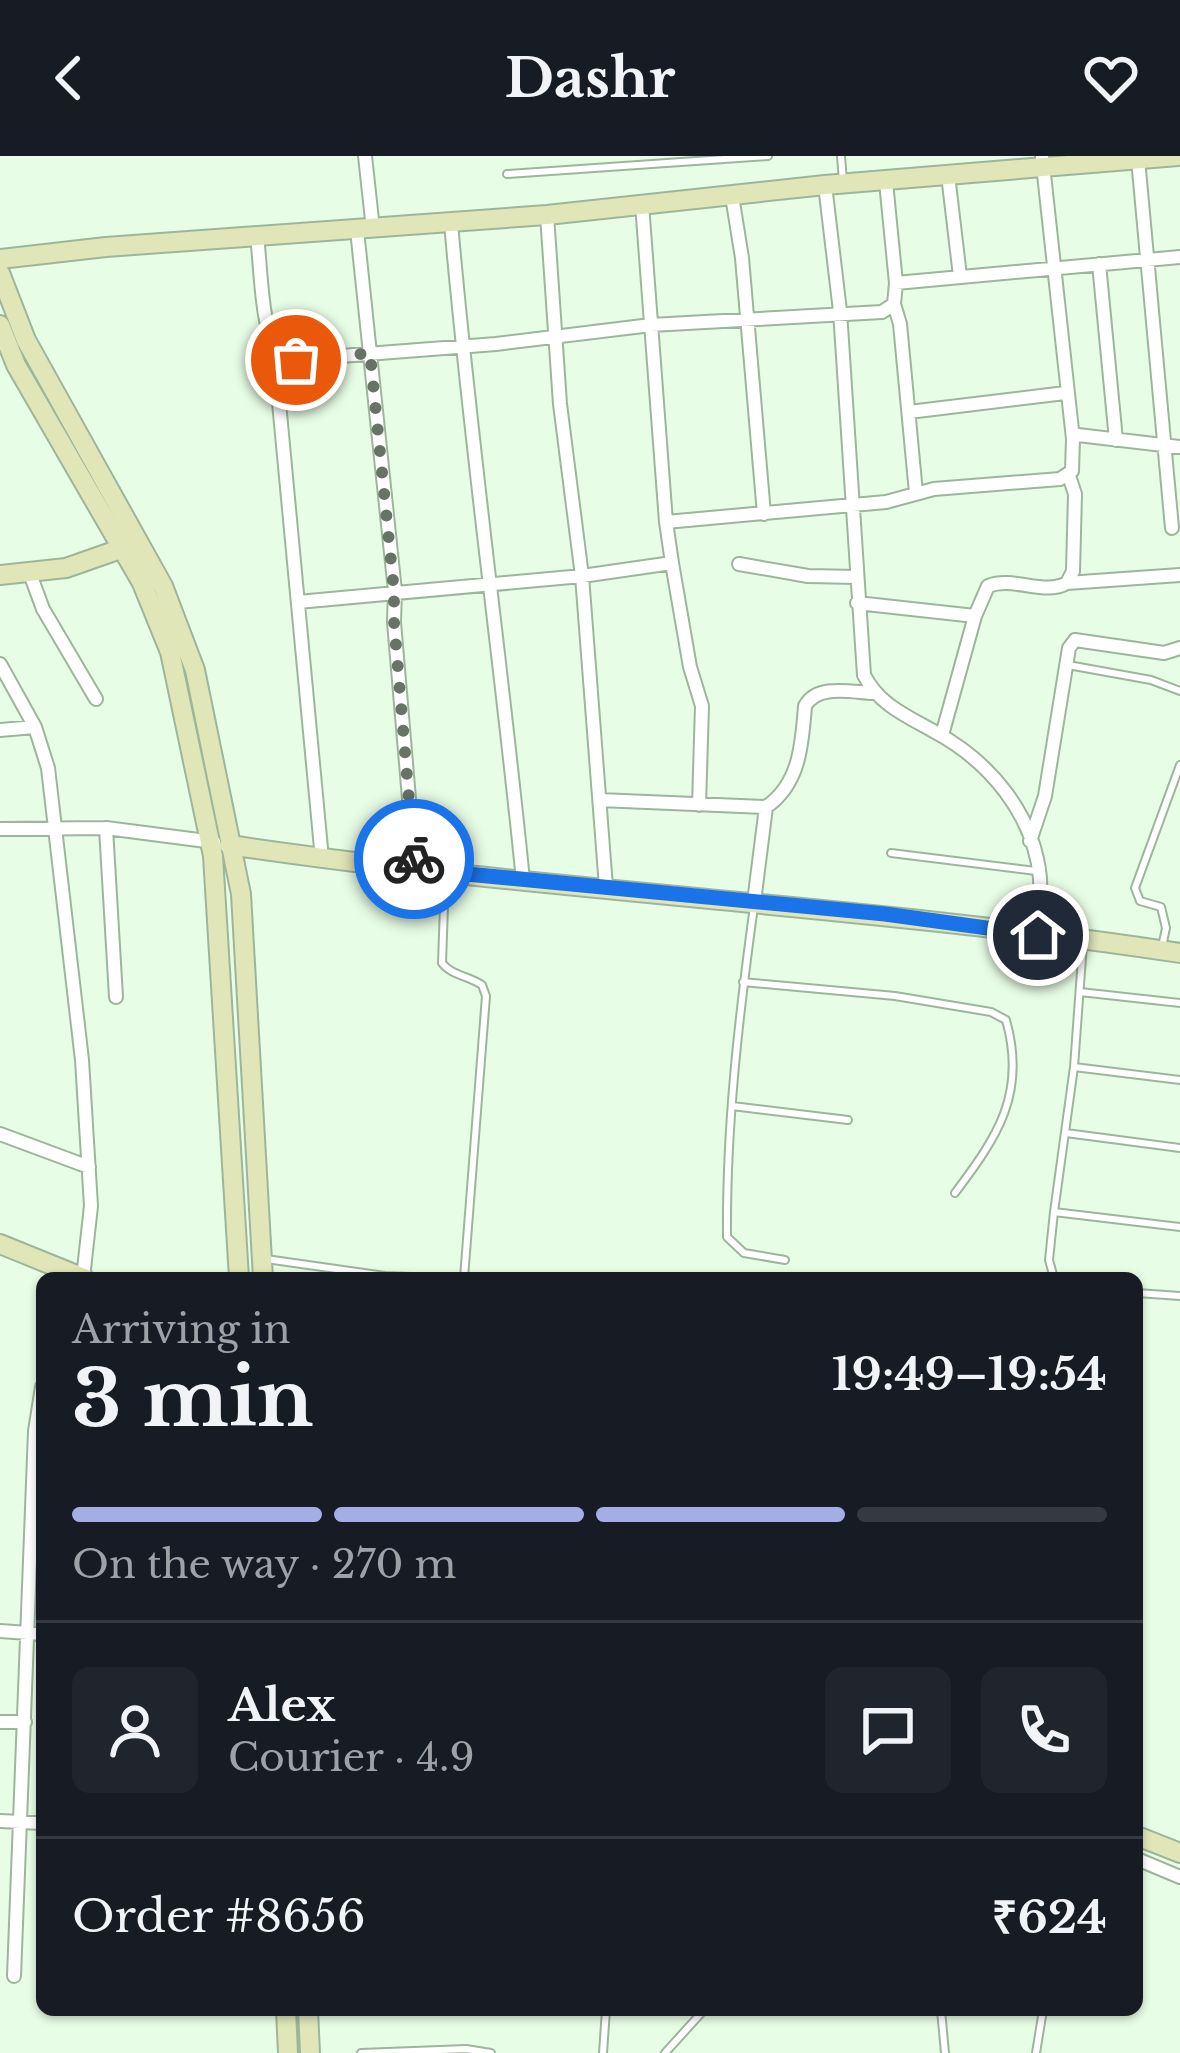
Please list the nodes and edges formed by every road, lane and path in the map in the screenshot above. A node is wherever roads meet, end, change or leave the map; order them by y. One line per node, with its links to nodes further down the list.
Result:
1 (365, 156): 15 (street)
2 (768, 156): 7 (lane)
3 (841, 156): 10 (lane)
4 (1178, 156): 5 (street)
5 (1138, 159): 6 (street); 19 (street)
6 (1043, 161): 8 (street); 21 (street)
7 (507, 174)
8 (948, 175): 9 (street); 23 (street)
9 (886, 182): 10 (street); 24 (street)
10 (834, 184): 11 (street); 26 (street)
11 (732, 196): 12 (street); 27 (street)
12 (642, 204): 13 (street); 29 (street)
13 (548, 215): 14 (street); 30 (street)
14 (452, 223): 15 (street); 31 (street)
15 (365, 229): 16 (street); 32 (street)
16 (257, 237): 18 (street); 33 (street)
17 (1180, 257): 19 (street)
18 (0, 259)
19 (1146, 260): 20 (street); 38 (street)
20 (1099, 264): 21 (street); 37 (street)
21 (1052, 269): 23 (street); 34 (street)
22 (0, 273): 46 (street)
23 (960, 276): 24 (street)
24 (896, 283): 25 (street)
25 (894, 304): 26 (street); 35 (street)
26 (840, 311): 27 (street); 42 (street)
27 (748, 320): 29 (street); 43 (street)
28 (0, 325): 46 (street)
29 (651, 326): 30 (street); 44 (street)
30 (557, 334): 31 (street); 52 (street)
31 (462, 345): 32 (street); 55 (street)
32 (370, 353): 33 (street); 56 (street)
33 (284, 366): 57 (street)
34 (1065, 393): 35 (street); 36 (street)
35 (909, 412): 41 (street)
36 (1073, 439): 37 (street); 40 (street)
37 (1116, 440): 38 (street)
38 (1164, 444): 39 (street); 45 (street)
39 (1180, 447)
40 (1069, 476): 41 (street); 54 (street)
41 (916, 493): 42 (street)
42 (855, 504): 43 (street); 53 (street)
43 (764, 514): 44 (street)
44 (666, 522): 47 (street)
45 (1172, 528)
46 (128, 546): 49 (street); 77 (street)
47 (672, 563): 52 (street); 71 (street)
48 (739, 565): 53 (street)
49 (29, 572): 50 (street); 65 (street)
50 (0, 575)
51 (1180, 575): 54 (street)
52 (583, 576): 55 (street); 70 (street)
53 (856, 577): 58 (street)
54 (1067, 583): 59 (street)
55 (489, 585): 56 (street); 83 (street)
56 (394, 591): 57 (street); 80 (street)
57 (298, 602): 79 (street)
58 (857, 603): 59 (street); 64 (street)
59 (975, 616): 68 (street)
60 (1180, 648): 62 (street)
61 (0, 664): 66 (street)
62 (1068, 665): 63 (lane); 76 (street)
63 (1180, 691)
64 (873, 693): 68 (street); 72 (street)
65 (96, 699)
66 (35, 727): 67 (street); 73 (street)
67 (0, 730)
68 (942, 735): 76 (street)
69 (1180, 766): 88 (lane)
70 (599, 800): 71 (street); 84 (street)
71 (699, 805): 72 (street)
72 (766, 807): 85 (street)
73 (53, 826): 74 (street); 75 (street); 100 (street)
74 (106, 828): 77 (street); 91 (street)
75 (0, 829)
76 (1030, 841): 82 (street)
77 (220, 843): 79 (street); 106 (street); 109 (street)
78 (891, 853): 82 (lane)
79 (322, 859): 80 (street)
80 (415, 869): 81 (street)
81 (445, 872): 83 (street); 111 (lane)
82 (1039, 872): 86 (street)
83 (523, 880): 84 (street)
84 (606, 887): 85 (street)
85 (754, 902): 86 (street); 89 (lane)
86 (1038, 935): 87 (street)
87 (1083, 940): 88 (street); 90 (lane)
88 (1171, 952)
89 (743, 982): 95 (lane); 101 (lane)
90 (1080, 992): 92 (lane); 93 (lane)
91 (116, 997)
92 (1180, 1003)
93 (1074, 1067): 94 (lane); 97 (lane)
94 (1180, 1080)
95 (732, 1106): 96 (lane); 105 (lane)
96 (848, 1120)
97 (1066, 1133): 99 (lane); 102 (lane)
98 (0, 1134): 100 (street)
99 (1180, 1148)
100 (89, 1167): 108 (street)
101 (956, 1193)
102 (1054, 1212): 103 (lane); 112 (lane)
103 (1180, 1227)
104 (0, 1244): 107 (street)
105 (785, 1260)
106 (263, 1268): 110 (lane)
107 (68, 1272)
108 (84, 1272)
109 (239, 1272)
110 (324, 1272)
111 (464, 1272)
112 (1052, 1272)
113 (1143, 1293): 114 (lane)
114 (1180, 1296)
115 (36, 1424): 117 (street)
116 (0, 1631): 117 (street)
117 (35, 1633): 119 (street)
118 (0, 1722): 119 (street)
119 (25, 1722): 121 (street)
120 (0, 1821): 121 (street)
121 (21, 1822): 122 (street); 127 (street)
122 (36, 1823)
123 (1143, 1838): 124 (street)
124 (1180, 1853)
125 (1143, 1862): 126 (street)
126 (1180, 1877)
127 (14, 1976)
128 (286, 2016): 134 (street)
129 (308, 2016): 135 (street)
130 (606, 2016): 138 (lane)
131 (699, 2016): 139 (lane)
132 (942, 2016): 140 (lane)
133 (1042, 2016): 141 (lane)
134 (288, 2053)
135 (310, 2053)
136 (361, 2053): 137 (lane)
137 (491, 2053)
138 (602, 2053)
139 (665, 2053)
140 (945, 2053)
141 (1036, 2053)

